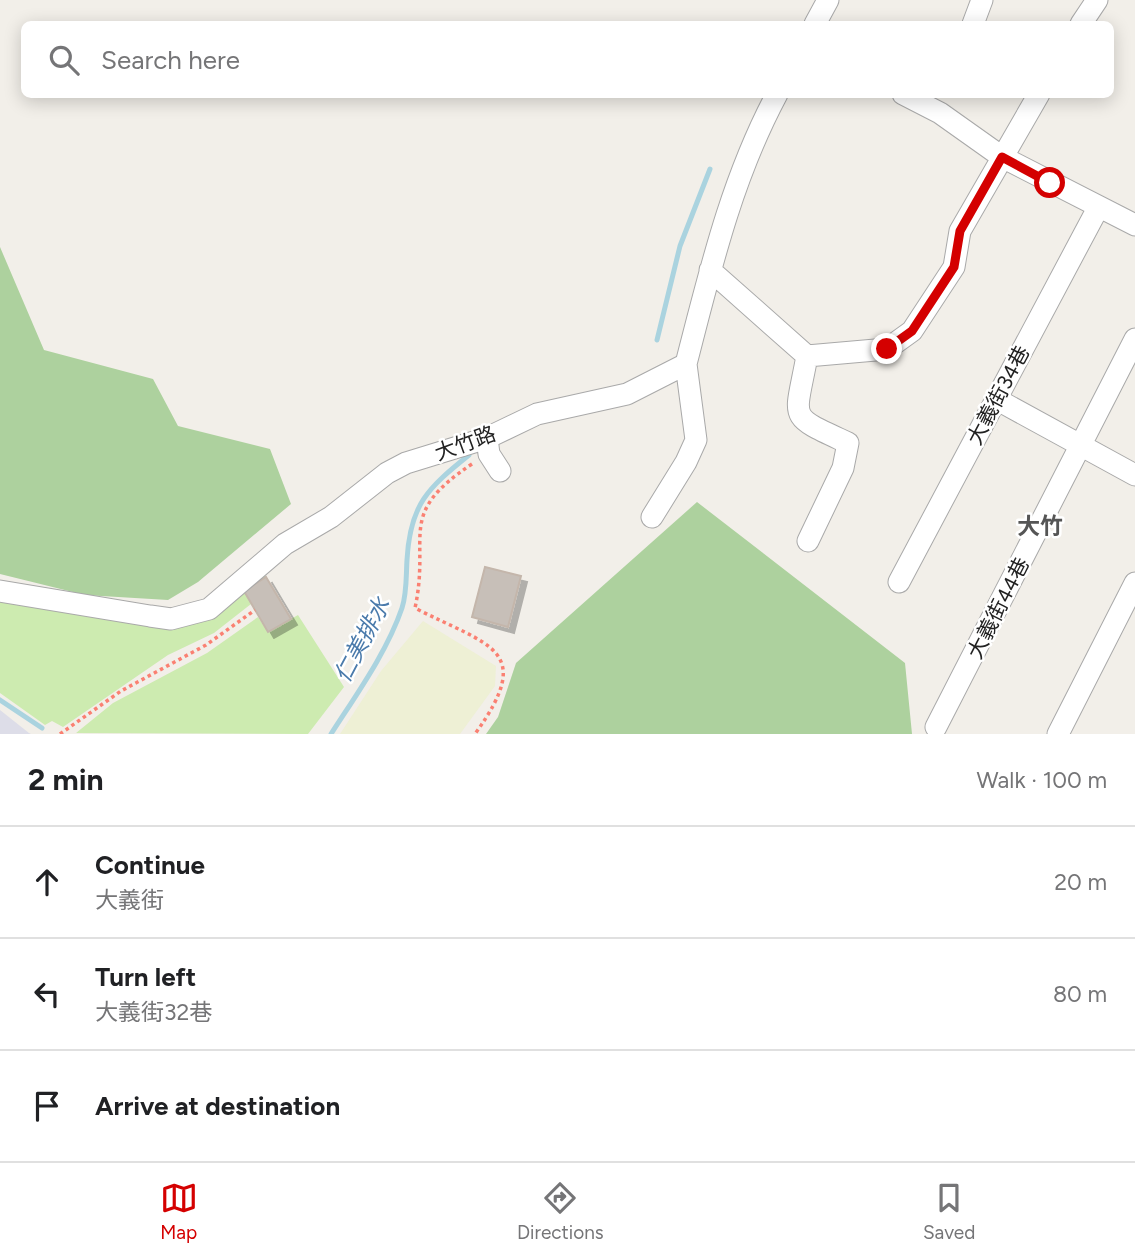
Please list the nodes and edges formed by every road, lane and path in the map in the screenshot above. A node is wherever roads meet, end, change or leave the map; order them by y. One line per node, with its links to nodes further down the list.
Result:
1 (828, 0): 4 (street)
2 (982, 0): 5 (street)
3 (1097, 0): 6 (street)
4 (817, 21)
5 (974, 21)
6 (1083, 21)
7 (775, 98): 14 (street)
8 (918, 98): 10 (street)
9 (1037, 98): 11 (street)
10 (943, 104): 11 (street)
11 (1002, 157): 12 (street); 16 (street)
12 (1098, 208): 13 (street); 18 (street, 大義街34巷)
13 (1135, 225)
14 (710, 270): 16 (street); 17 (street)
15 (1135, 339): 19 (street, 大義街44巷)
16 (807, 356): 23 (street)
17 (686, 364): 20 (street, 大竹路); 22 (street)
18 (996, 399): 19 (street); 24 (street, 大義街34巷)
19 (1082, 445): 21 (street); 28 (street, 大義街44巷)
20 (492, 454): 26 (street, 大竹路); 30 (path)
21 (1135, 475)
22 (652, 517)
23 (808, 541)
24 (899, 582)
25 (1135, 583): 31 (street)
26 (0, 592)
27 (255, 610): 29 (path)
28 (936, 727)
29 (60, 734)
30 (475, 734)
31 (1058, 734)

